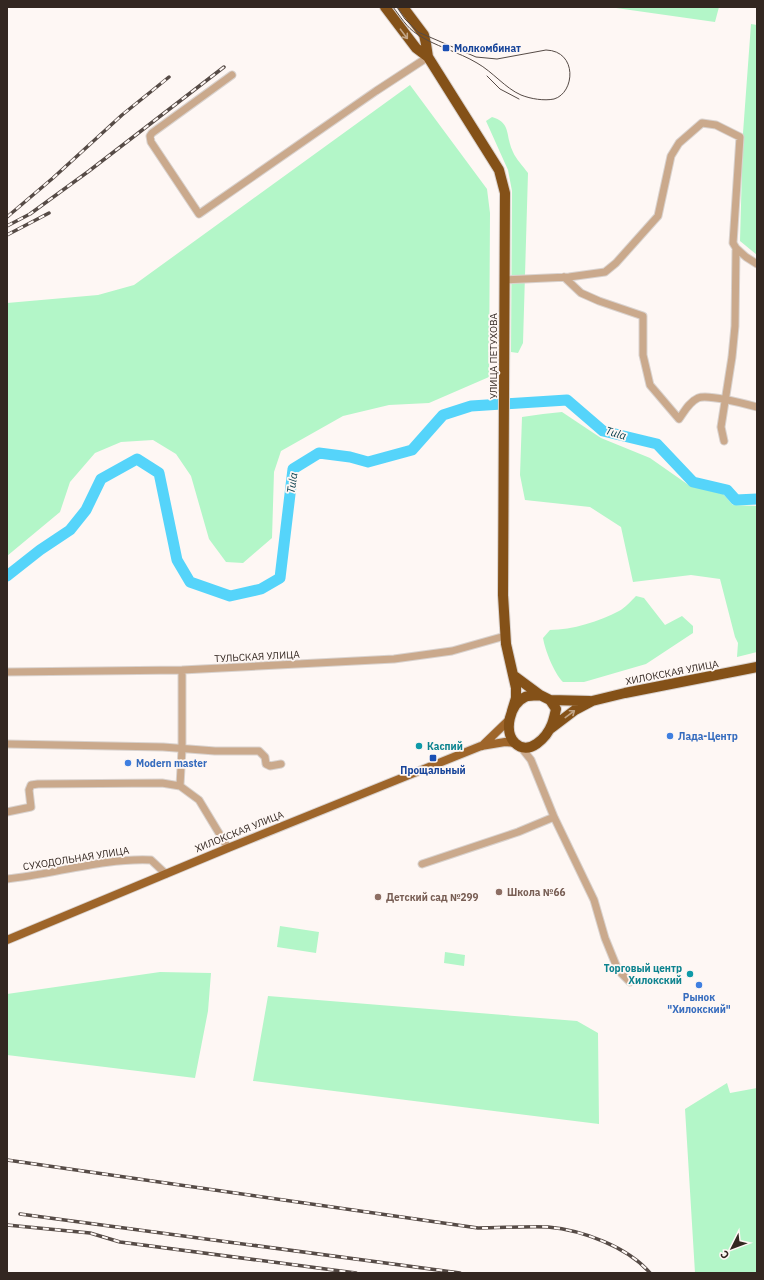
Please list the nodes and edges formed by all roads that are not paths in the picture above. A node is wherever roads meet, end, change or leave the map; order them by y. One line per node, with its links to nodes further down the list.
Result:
1 (384, 7): 3 (highway, УЛИЦА ПЕТУХОВА, one-way to 3)
2 (407, 8): 3 (highway, УЛИЦА ПЕТУХОВА)
3 (428, 57): 4 (street); 8 (highway, УЛИЦА ПЕТУХОВА)
4 (232, 75)
5 (736, 248): 6 (street); 7 (street); 9 (street)
6 (757, 264)
7 (564, 277): 8 (street); 9 (street)
8 (505, 280): 12 (highway, УЛИЦА ПЕТУХОВА)
9 (724, 400): 10 (street); 11 (street)
10 (757, 407)
11 (724, 440)
12 (505, 636): 14 (street, ТУЛЬСКАЯ УЛИЦА); 16 (highway, УЛИЦА ПЕТУХОВА)
13 (757, 667): 19 (highway, ХИЛОКСКАЯ УЛИЦА)
14 (182, 670): 15 (street, ТУЛЬСКАЯ УЛИЦА); 26 (street)
15 (7, 672)
16 (513, 675): 17 (highway); 20 (highway, УЛИЦА ПЕТУХОВА)
17 (540, 695): 18 (highway); 20 (highway)
18 (550, 700): 19 (highway); 21 (highway)
19 (592, 701): 21 (highway, one-way to 19)
20 (511, 715): 24 (highway); 25 (main road)
21 (550, 729): 23 (highway)
22 (7, 744): 26 (street)
23 (536, 744): 24 (highway); 27 (street)
24 (517, 745): 25 (main road); 27 (street)
25 (481, 746): 32 (main road, ХИЛОКСКАЯ УЛИЦА)
26 (182, 749): 28 (street); 29 (street)
27 (531, 760): 31 (street)
28 (281, 764)
29 (180, 786): 30 (street); 32 (street)
30 (7, 812)
31 (554, 816): 33 (street); 37 (street)
32 (228, 848): 34 (main road, ХИЛОКСКАЯ УЛИЦА)
33 (422, 864)
34 (166, 874): 35 (street, СУХОДОЛЬНАЯ УЛИЦА); 36 (main road, ХИЛОКСКАЯ УЛИЦА)
35 (7, 879)
36 (7, 940)
37 (630, 982)

